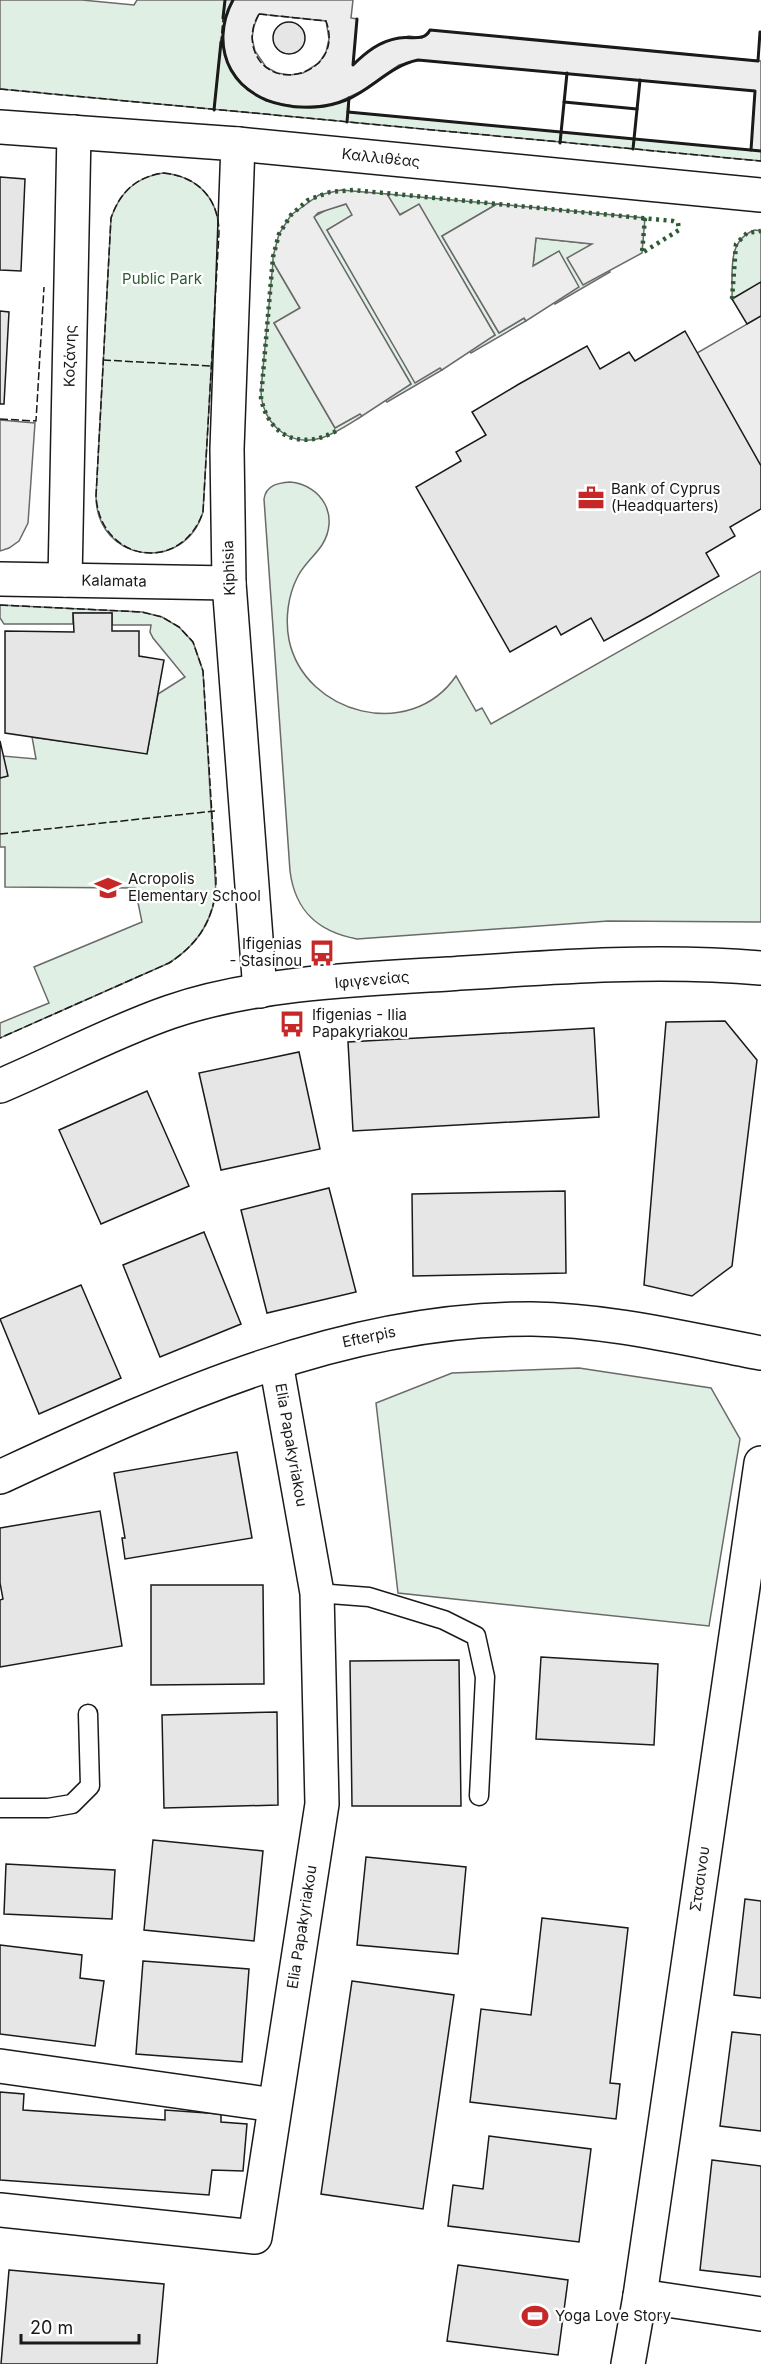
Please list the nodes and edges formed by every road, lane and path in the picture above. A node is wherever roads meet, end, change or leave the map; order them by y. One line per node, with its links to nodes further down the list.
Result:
1 (0, 127): 2 (street, Καλλιθέας)
2 (74, 132): 3 (street, Καλλιθέας); 6 (street, Κοζάνης)
3 (238, 144): 4 (street, Καλλιθέας); 7 (street, Kiphisia)
4 (761, 195)
5 (0, 579): 6 (street, Kalamata)
6 (65, 580): 7 (street, Kalamata)
7 (229, 583): 9 (street, Kiphisia)
8 (761, 968): 9 (street, Ιφιγενείας)
9 (260, 991): 10 (street, Ιφιγενείας)
10 (0, 1086)
11 (761, 1353): 12 (street, Efterpis)
12 (276, 1363): 14 (street, Efterpis); 16 (street, Elia Papakyriakou)
13 (761, 1463): 15 (street, Στασινου)
14 (0, 1477)
15 (755, 1546): 23 (street, Στασινου)
16 (317, 1593): 18 (lane); 21 (street, Elia Papakyriakou)
17 (88, 1714): 19 (lane)
18 (479, 1796)
19 (0, 1808)
20 (0, 2066): 21 (street)
21 (274, 2105): 22 (street, Elia Papakyriakou)
22 (0, 2210)
23 (640, 2296): 24 (street); 25 (street, Στασινου)
24 (761, 2314)
25 (628, 2364)

